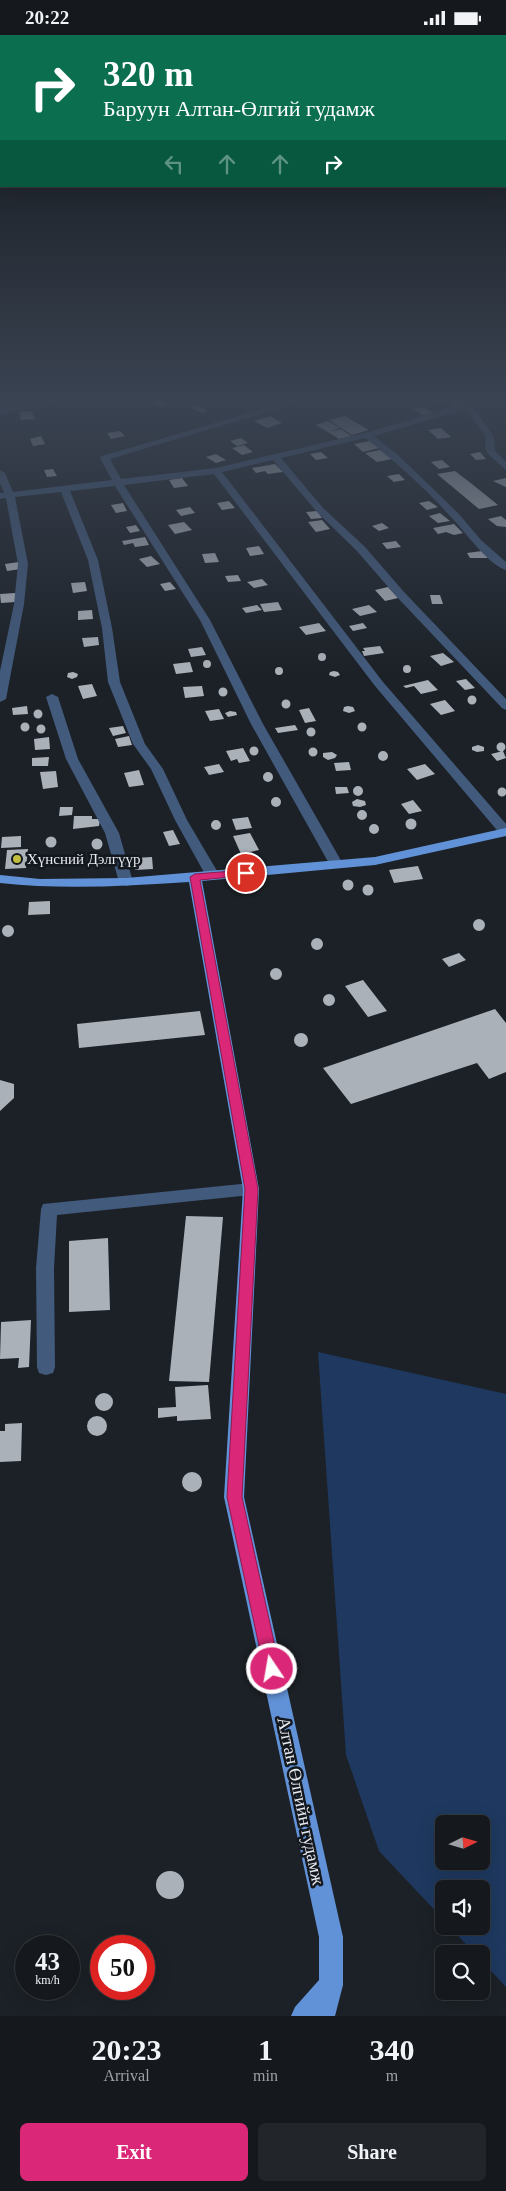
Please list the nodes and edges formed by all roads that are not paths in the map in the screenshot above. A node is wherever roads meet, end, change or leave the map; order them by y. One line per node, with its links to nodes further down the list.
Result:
1 (50, 490): 7 (street)
2 (65, 490): 14 (street)
3 (123, 490): 13 (street)
4 (231, 490): 12 (street)
5 (303, 490): 11 (street)
6 (429, 490): 8 (street)
7 (5, 495): 10 (street)
8 (506, 567)
9 (52, 697): 16 (street)
10 (0, 699)
11 (506, 706)
12 (506, 832): 13 (main road)
13 (336, 864): 14 (main road)
14 (204, 877): 16 (main road); 17 (main road, Алтан Өлгийн гудамж)
15 (0, 879): 16 (main road)
16 (126, 882)
17 (251, 1189): 18 (street); 19 (main road, Алтан Өлгийн гудамж)
18 (46, 1367)
19 (331, 1985): 20 (main road); 21 (main road, Алтан Өлгийн гудамж); 22 (street)
20 (304, 2016)
21 (322, 2016)
22 (332, 2016)

